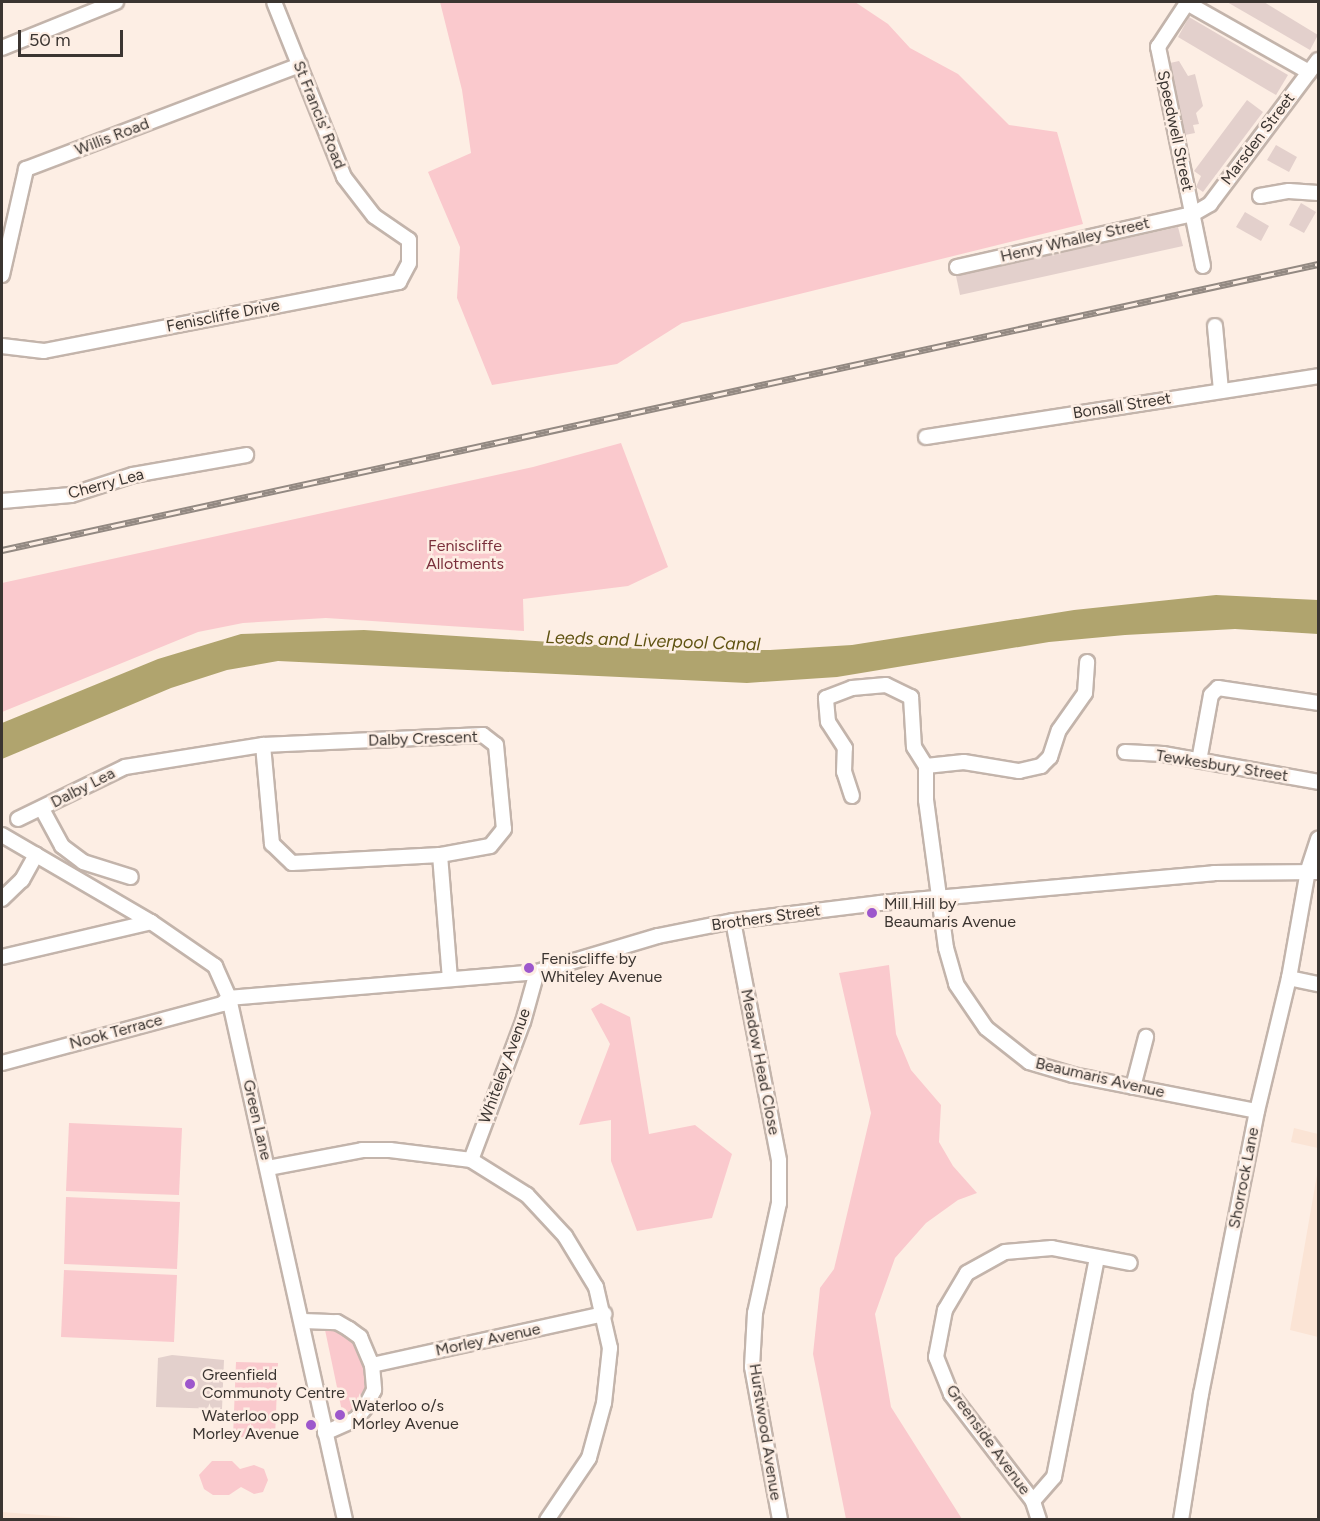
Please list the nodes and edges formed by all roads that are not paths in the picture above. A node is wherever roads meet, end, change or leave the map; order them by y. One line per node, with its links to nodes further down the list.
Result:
1 (116, 2): 3 (street)
2 (273, 2): 5 (street, St Francis' Road)
3 (2, 48)
4 (1318, 60): 6 (street, Marsden Street)
5 (300, 65): 10 (street, St Francis' Road); 13 (street, Willis Road)
6 (1309, 72): 9 (street, Marsden Street); 9 (street, Speedwell Street)
7 (1318, 193): 8 (street)
8 (1260, 196)
9 (1193, 214): 11 (street, Speedwell Street); 12 (street, Henry Whalley Street)
10 (409, 240): 15 (street, Feniscliffe Drive)
11 (1203, 266)
12 (957, 267)
13 (2, 275)
14 (1215, 326): 17 (street)
15 (2, 346)
16 (1318, 378): 17 (street, Bonsall Street)
17 (1221, 391): 18 (street, Bonsall Street)
18 (926, 437)
19 (246, 455): 20 (street, Cherry Lea)
20 (2, 501)
21 (1087, 662): 26 (street)
22 (1318, 703): 25 (street)
23 (263, 745): 27 (street, Dalby Crescent); 35 (street, Dalby Crescent); 35 (street, Dalby Crescent)
24 (1125, 752): 25 (street, Tewkesbury Street)
25 (1199, 761): 28 (street, Tewkesbury Street)
26 (926, 766): 29 (street); 38 (street, Beaumaris Avenue)
27 (125, 767): 30 (street, Dalby Lea)
28 (1318, 782)
29 (852, 796)
30 (42, 809): 31 (street, Dalby Lea); 37 (street, Dalby Lea)
31 (18, 819)
32 (2, 836): 34 (street, Green Lane)
33 (1318, 839): 36 (street, Shorrock Lane)
34 (36, 855): 39 (street); 41 (street, Green Lane)
35 (440, 855): 45 (street)
36 (1313, 871): 38 (street, Brothers Street); 44 (street, Shorrock Lane)
37 (131, 877)
38 (942, 897): 40 (street, Brothers Street); 50 (street, Beaumaris Avenue)
39 (2, 899)
40 (733, 921): 43 (street, Brothers Street); 54 (street, Meadow Head Close)
41 (150, 922): 42 (street); 47 (street, Green Lane)
42 (2, 957)
43 (537, 972): 45 (street, Brothers Street); 52 (street, Whiteley Avenue)
44 (1289, 978): 46 (street); 51 (street, Shorrock Lane)
45 (450, 979): 47 (street, Brothers Street)
46 (1318, 984)
47 (229, 998): 49 (street, Nook Terrace); 53 (street, Green Lane)
48 (1146, 1037): 50 (street)
49 (2, 1063)
50 (1133, 1087): 51 (street, Beaumaris Avenue)
51 (1257, 1111): 66 (street, Shorrock Lane)
52 (471, 1160): 53 (street); 57 (street)
53 (268, 1168): 58 (street, Green Lane)
54 (779, 1203): 64 (street, Hurstwood Avenue)
55 (1097, 1258): 56 (street, Greenside Avenue); 61 (street, Greenside Avenue); 61 (street, Greenside Avenue)
56 (1130, 1263)
57 (604, 1314): 59 (street, Morley Avenue); 62 (street)
58 (303, 1321): 59 (street); 60 (street, Green Lane)
59 (372, 1365): 60 (street)
60 (325, 1433): 63 (street, Green Lane)
61 (1033, 1501): 65 (street, Greenside Avenue)
62 (552, 1518)
63 (345, 1520)
64 (780, 1520)
65 (1039, 1520)
66 (1181, 1520)

